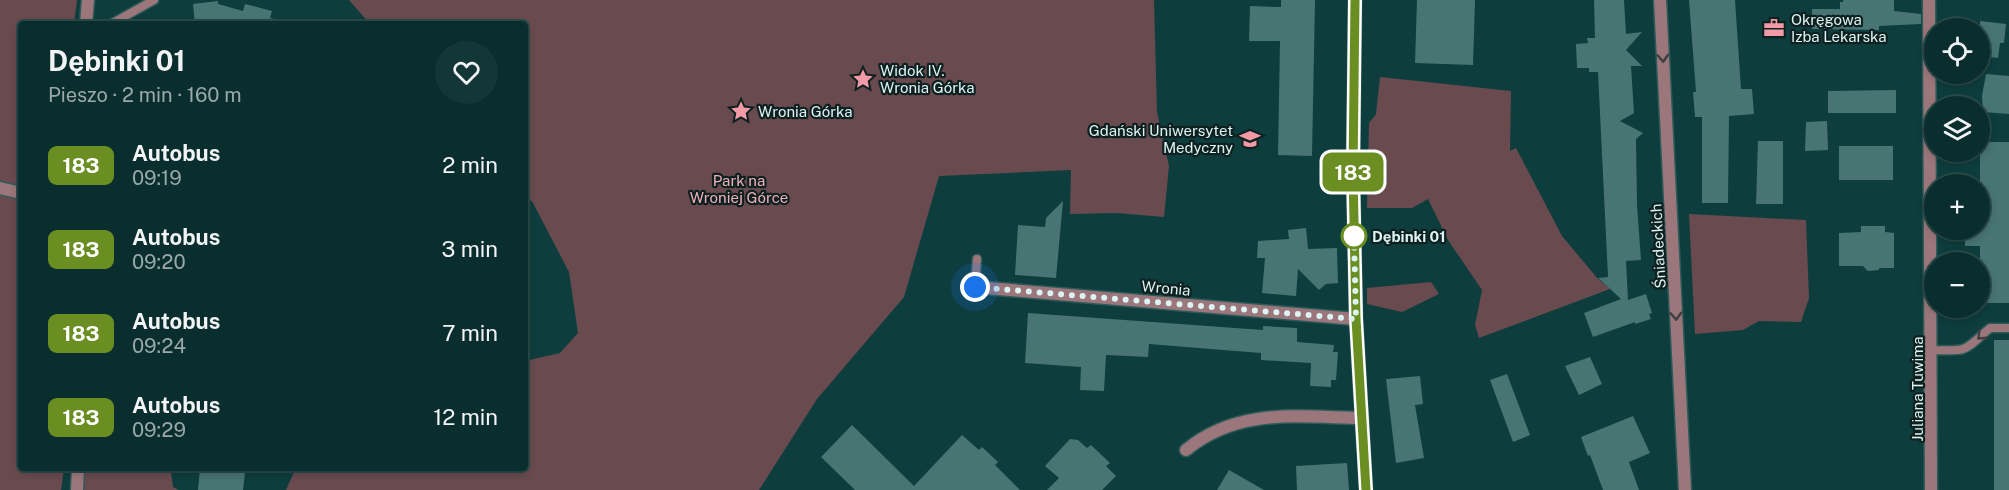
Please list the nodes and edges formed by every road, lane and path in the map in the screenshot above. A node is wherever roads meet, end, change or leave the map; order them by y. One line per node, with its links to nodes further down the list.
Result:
1 (88, 0): 6 (street)
2 (154, 0): 7 (lane)
3 (1355, 0): 12 (street)
4 (1660, 0): 20 (street, Śniadeckich, one-way to 20)
5 (1929, 0): 14 (street, Juliana Tuwima)
6 (86, 21)
7 (116, 21)
8 (0, 188): 9 (street)
9 (18, 192)
10 (977, 258): 11 (lane)
11 (975, 287): 12 (street, Wronia)
12 (1356, 319): 15 (street)
13 (2009, 328): 14 (lane, one-way to 14)
14 (1932, 350): 21 (street, Juliana Tuwima)
15 (1362, 418): 16 (street); 19 (street)
16 (1186, 450)
17 (78, 471): 18 (street)
18 (77, 490)
19 (1366, 490)
20 (1685, 490)
21 (1931, 490)

